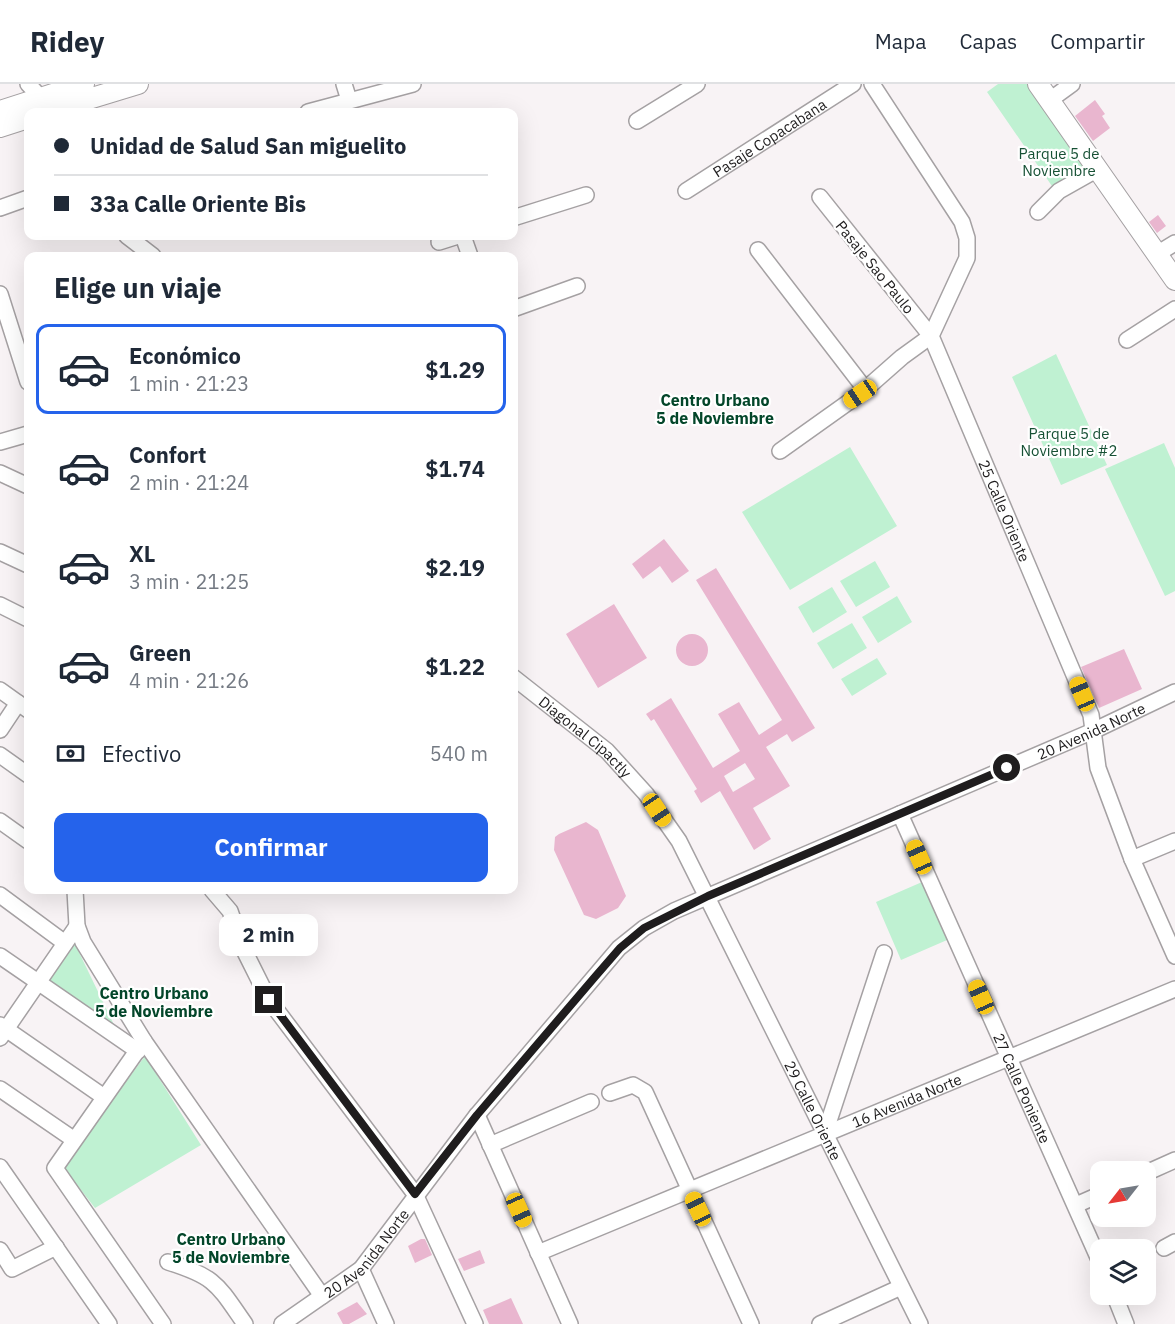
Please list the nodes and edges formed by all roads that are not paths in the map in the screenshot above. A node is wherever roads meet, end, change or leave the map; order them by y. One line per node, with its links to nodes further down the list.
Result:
1 (138, 84): 9 (main road)
2 (344, 84): 11 (street)
3 (413, 84): 11 (street)
4 (697, 84): 15 (street)
5 (853, 84): 18 (street, Pasaje Copacabana)
6 (872, 84): 37 (street)
7 (1072, 84): 8 (street)
8 (1044, 92): 17 (main road)
9 (75, 97): 10 (main road)
10 (38, 98): 13 (main road)
11 (349, 100): 12 (street)
12 (322, 108)
13 (0, 111)
14 (24, 119): 16 (main road)
15 (637, 120)
16 (0, 127)
17 (1098, 169): 23 (street); 31 (main road)
18 (686, 191)
19 (586, 195): 24 (street)
20 (820, 197): 37 (street, Pasaje Sao Paulo)
21 (24, 199): 22 (street)
22 (0, 207)
23 (1038, 212)
24 (518, 216)
25 (133, 240): 30 (street)
26 (446, 240): 27 (street)
27 (440, 242)
28 (1175, 243): 31 (street)
29 (758, 250): 40 (street)
30 (148, 252)
31 (1157, 254): 32 (main road)
32 (1175, 280)
33 (578, 286): 35 (street)
34 (0, 294): 39 (street)
35 (518, 307)
36 (1175, 309): 38 (street)
37 (931, 336): 40 (street); 55 (street, 25 Calle Oriente)
38 (1127, 340)
39 (24, 369)
40 (866, 389): 43 (street)
41 (24, 435): 42 (street)
42 (0, 442)
43 (780, 451)
44 (0, 473): 45 (street)
45 (24, 484)
46 (0, 552): 47 (street)
47 (24, 563)
48 (0, 605): 49 (street)
49 (24, 617)
50 (518, 681): 66 (street, Diagonal Cipactly)
51 (0, 690): 53 (street)
52 (1175, 692): 55 (street, 20 Avenida Norte)
53 (23, 706): 54 (street)
54 (0, 730)
55 (1093, 731): 58 (street, 20 Avenida Norte); 62 (street, 25 Calle Oriente)
56 (0, 755): 57 (street)
57 (24, 772)
58 (900, 814): 66 (street, 20 Avenida Norte); 76 (street, 27 Calle Poniente)
59 (0, 821): 60 (street)
60 (24, 838)
61 (1175, 841): 62 (street)
62 (1132, 859): 71 (street, 25 Calle Oriente)
63 (74, 894): 67 (street)
64 (215, 894): 89 (street)
65 (0, 895): 68 (street)
66 (708, 896): 81 (street, 20 Avenida Norte); 82 (street, 29 Calle Oriente)
67 (77, 926): 68 (street); 75 (street)
68 (65, 943): 72 (street)
69 (884, 953): 82 (street)
70 (0, 956): 72 (street)
71 (1175, 956)
72 (38, 982): 74 (street); 75 (street)
73 (1175, 989): 76 (street, 16 Avenida Norte)
74 (2, 1031): 79 (street)
75 (141, 1046): 79 (street); 99 (street)
76 (1007, 1058): 82 (street, 16 Avenida Norte); 91 (street, 27 Calle Poniente)
77 (0, 1089): 83 (street)
78 (610, 1094): 88 (street)
79 (104, 1097): 83 (street)
80 (591, 1102): 84 (street)
81 (477, 1115): 84 (street); 89 (street, 20 Avenida Norte)
82 (825, 1133): 88 (street, 16 Avenida Norte); 98 (street, 29 Calle Oriente)
83 (73, 1140): 102 (street)
84 (490, 1145): 95 (street)
85 (1175, 1160): 86 (street)
86 (1156, 1169)
87 (2, 1173): 93 (street)
88 (689, 1190): 95 (street, 16 Avenida Norte); 108 (street)
89 (415, 1194): 97 (street, 20 Avenida Norte); 106 (street)
90 (1090, 1199): 91 (street)
91 (1076, 1205): 92 (street, 27 Calle Poniente)
92 (1090, 1239)
93 (56, 1247): 94 (street); 101 (street)
94 (0, 1250)
95 (538, 1253): 107 (street)
96 (168, 1262): 103 (street)
97 (361, 1269): 99 (street, 20 Avenida Norte); 105 (street)
98 (902, 1287): 109 (street); 110 (street, 29 Calle Oriente)
99 (322, 1296): 104 (street, 20 Avenida Norte)
100 (1118, 1305): 111 (street)
101 (109, 1324)
102 (163, 1324)
103 (245, 1324)
104 (282, 1324)
105 (386, 1324)
106 (475, 1324)
107 (570, 1324)
108 (751, 1324)
109 (820, 1324)
110 (920, 1324)
111 (1126, 1324)

